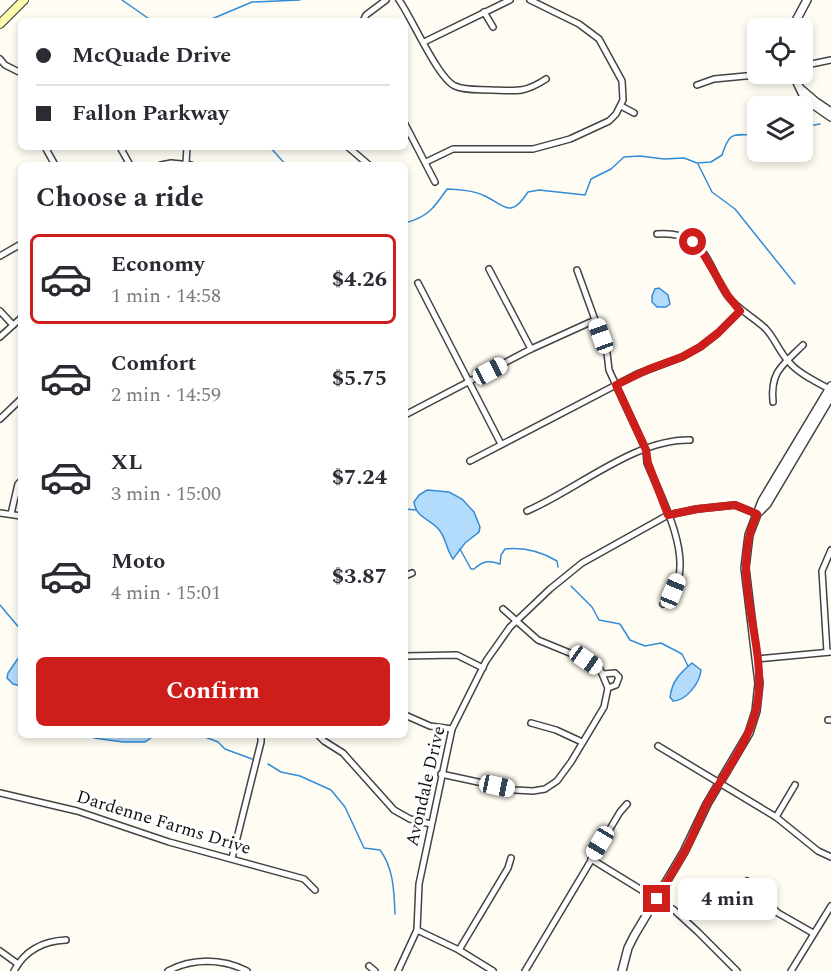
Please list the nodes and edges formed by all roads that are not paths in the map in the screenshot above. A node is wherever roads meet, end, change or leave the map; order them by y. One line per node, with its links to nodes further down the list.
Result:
1 (24, 0): 10 (main road)
2 (386, 0): 8 (street)
3 (399, 0): 12 (street)
4 (510, 0): 7 (street)
5 (530, 0): 21 (street)
6 (807, 0): 9 (street)
7 (484, 12): 11 (street); 12 (street)
8 (364, 18)
9 (797, 18)
10 (0, 24)
11 (493, 27)
12 (424, 42): 18 (street)
13 (0, 60): 16 (street)
14 (831, 60): 15 (street)
15 (813, 64)
16 (18, 72)
17 (747, 76): 20 (street)
18 (546, 80)
19 (797, 84): 22 (street); 24 (street)
20 (697, 85)
21 (621, 106): 23 (street); 28 (street)
22 (831, 112)
23 (634, 113)
24 (831, 117)
25 (408, 129): 28 (street)
26 (352, 150): 27 (street)
27 (366, 162)
28 (426, 162): 29 (street)
29 (435, 182)
30 (657, 234): 37 (street)
31 (18, 245): 32 (street)
32 (0, 255)
33 (489, 268): 43 (street)
34 (577, 270): 38 (street)
35 (418, 283): 45 (street)
36 (0, 311): 40 (street)
37 (740, 311): 44 (street); 46 (street)
38 (595, 320): 43 (street); 46 (street)
39 (18, 321): 40 (street)
40 (13, 325): 41 (street)
41 (0, 337)
42 (803, 345): 44 (street)
43 (531, 349): 45 (street)
44 (787, 361): 47 (street); 49 (street)
45 (470, 382): 50 (street); 53 (street)
46 (616, 385): 53 (street); 54 (street)
47 (831, 390): 60 (street)
48 (18, 402): 51 (street)
49 (773, 402)
50 (408, 413)
51 (0, 419)
52 (690, 440): 54 (street)
53 (501, 444): 55 (street)
54 (646, 450): 57 (street); 62 (street)
55 (470, 461)
56 (18, 484): 59 (street)
57 (527, 511)
58 (0, 513): 59 (street)
59 (11, 514): 61 (street)
60 (757, 514): 62 (street, Avondale Drive); 71 (street)
61 (18, 515)
62 (668, 515): 66 (street); 68 (street, Avondale Drive)
63 (831, 550): 69 (street)
64 (412, 573): 65 (street)
65 (408, 575)
66 (663, 604)
67 (503, 609): 68 (street)
68 (516, 620): 72 (street, Avondale Drive); 73 (street)
69 (829, 652): 71 (street)
70 (408, 656): 72 (street)
71 (757, 659): 83 (street)
72 (483, 668): 77 (street, Avondale Drive)
73 (603, 674): 74 (street); 74 (street)
74 (608, 688): 80 (street)
75 (408, 716): 77 (street)
76 (531, 723): 80 (street)
77 (452, 729): 82 (street, Avondale Drive)
78 (261, 738): 90 (street)
79 (321, 738): 88 (street)
80 (582, 742): 82 (street)
81 (658, 746): 83 (street)
82 (441, 774): 88 (street, Avondale Drive)
83 (719, 783): 87 (street); 95 (street)
84 (795, 785): 87 (street)
85 (0, 793): 90 (street, Dardenne Farms Drive)
86 (627, 804): 92 (street)
87 (776, 817): 89 (street)
88 (431, 824): 97 (street, Avondale Drive)
89 (831, 857)
90 (232, 858): 94 (street, Dardenne Farms Drive)
91 (511, 858): 100 (street)
92 (591, 860): 95 (street); 110 (street)
93 (747, 881): 98 (street)
94 (315, 890)
95 (657, 899): 111 (street); 112 (street)
96 (831, 906): 98 (street)
97 (417, 930): 100 (street); 108 (street, Avondale Drive)
98 (813, 933): 113 (street)
99 (66, 939): 102 (street)
100 (459, 950): 109 (street)
101 (0, 951): 102 (street)
102 (18, 964): 104 (street)
103 (369, 966): 107 (street)
104 (14, 971)
105 (168, 971): 106 (street)
106 (247, 971)
107 (375, 971)
108 (398, 971)
109 (493, 971)
110 (525, 971)
111 (622, 971)
112 (737, 971)
113 (791, 971)

